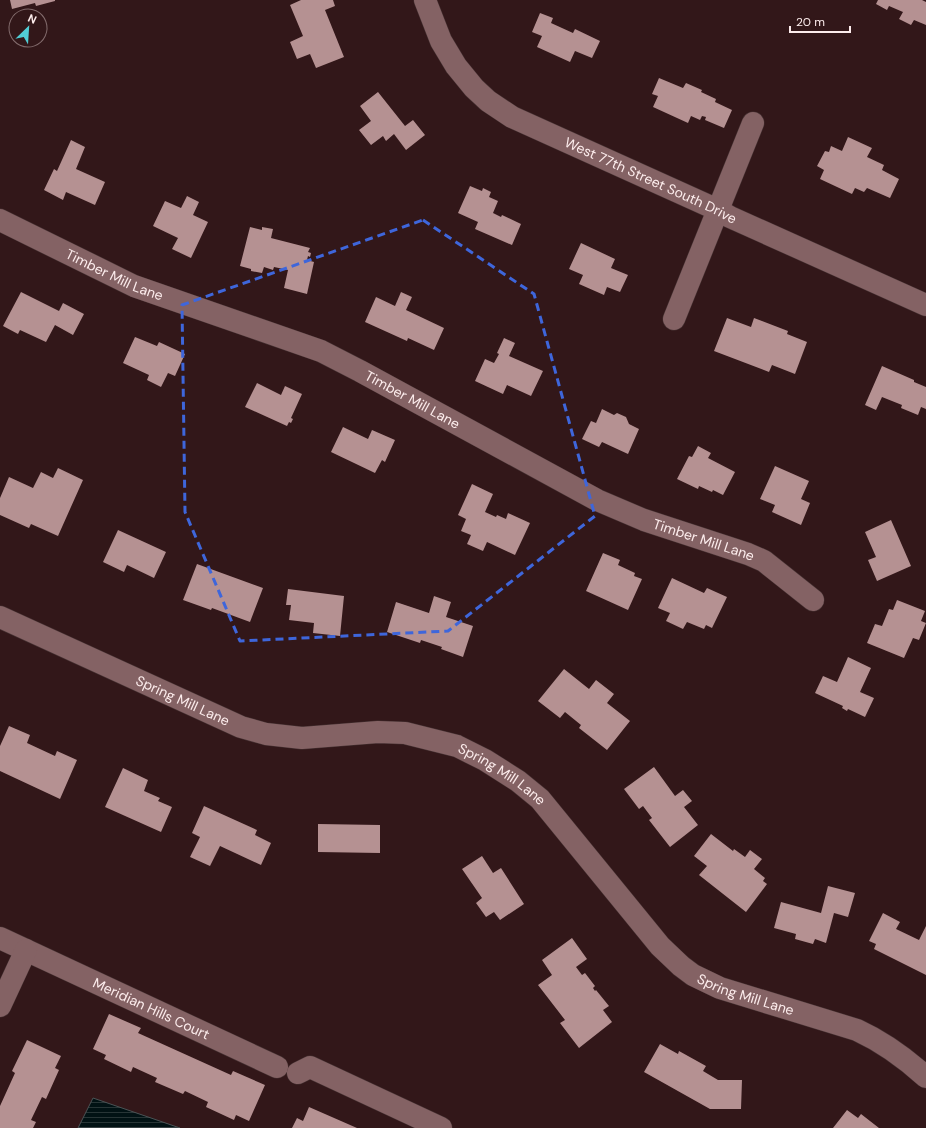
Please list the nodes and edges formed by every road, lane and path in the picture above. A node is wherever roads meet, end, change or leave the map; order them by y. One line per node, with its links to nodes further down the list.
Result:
1 (425, 0): 3 (street, West 77th Street South Drive)
2 (754, 123): 3 (street)
3 (718, 210): 5 (street, West 77th Street South Drive); 6 (street)
4 (0, 220): 7 (street, Timber Mill Lane)
5 (926, 305)
6 (674, 319)
7 (813, 600)
8 (0, 617): 14 (street, Spring Mill Lane)
9 (0, 938): 10 (street, Meridian Hills Court)
10 (26, 950): 11 (street); 12 (street, Meridian Hills Court)
11 (0, 1006)
12 (277, 1067)
13 (298, 1073): 15 (street)
14 (926, 1077)
15 (441, 1128)

